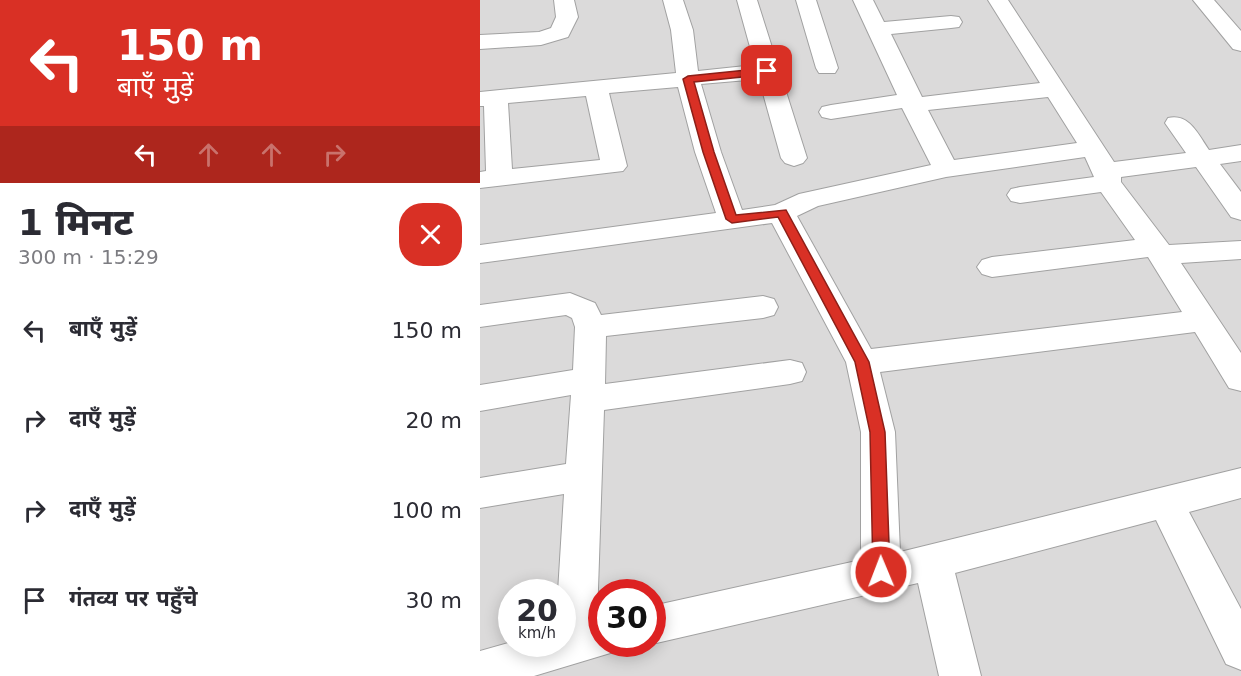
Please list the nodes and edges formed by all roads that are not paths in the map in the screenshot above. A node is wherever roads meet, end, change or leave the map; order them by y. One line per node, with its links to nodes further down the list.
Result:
1 (564, 0): 12 (street)
2 (673, 0): 16 (street)
3 (747, 0): 15 (street)
4 (806, 0): 14 (street)
5 (863, 0): 11 (street)
6 (998, 0): 18 (street)
7 (1203, 0): 9 (street)
8 (1241, 17): 9 (street)
9 (1220, 20): 13 (street)
10 (951, 22): 11 (street)
11 (878, 29): 20 (street)
12 (480, 42)
13 (1241, 44)
14 (827, 68)
15 (767, 71): 16 (street); 25 (street)
16 (688, 79): 17 (street); 33 (street)
17 (596, 86): 19 (street); 29 (street)
18 (1053, 89): 20 (street); 23 (street)
19 (488, 98): 29 (street)
20 (910, 103): 21 (street); 27 (street)
21 (831, 112)
22 (1177, 123): 26 (street)
23 (1090, 148): 27 (street); 28 (street)
24 (1241, 153): 26 (street)
25 (794, 158)
26 (1202, 160): 28 (street); 31 (street)
27 (945, 169): 32 (street)
28 (1108, 177): 30 (street); 35 (street)
29 (485, 182)
30 (1020, 195)
31 (1241, 212)
32 (781, 213): 33 (street); 42 (street)
33 (732, 219): 36 (street)
34 (1241, 250): 35 (street)
35 (1158, 251): 37 (street); 40 (street)
36 (480, 254)
37 (992, 267)
38 (764, 307): 41 (street)
39 (480, 316): 41 (street)
40 (1206, 320): 42 (street); 44 (street)
41 (591, 327): 45 (street)
42 (862, 362): 52 (street)
43 (790, 372): 45 (street)
44 (1241, 379)
45 (589, 389): 46 (street); 47 (street)
46 (480, 398)
47 (583, 476): 49 (street); 54 (street)
48 (1241, 483): 50 (street)
49 (480, 493)
50 (1165, 502): 51 (street); 55 (street)
51 (933, 562): 52 (street); 57 (street)
52 (881, 572): 53 (street)
53 (666, 622)
54 (588, 640): 56 (street)
55 (1241, 650)
56 (480, 671)
57 (960, 676)

